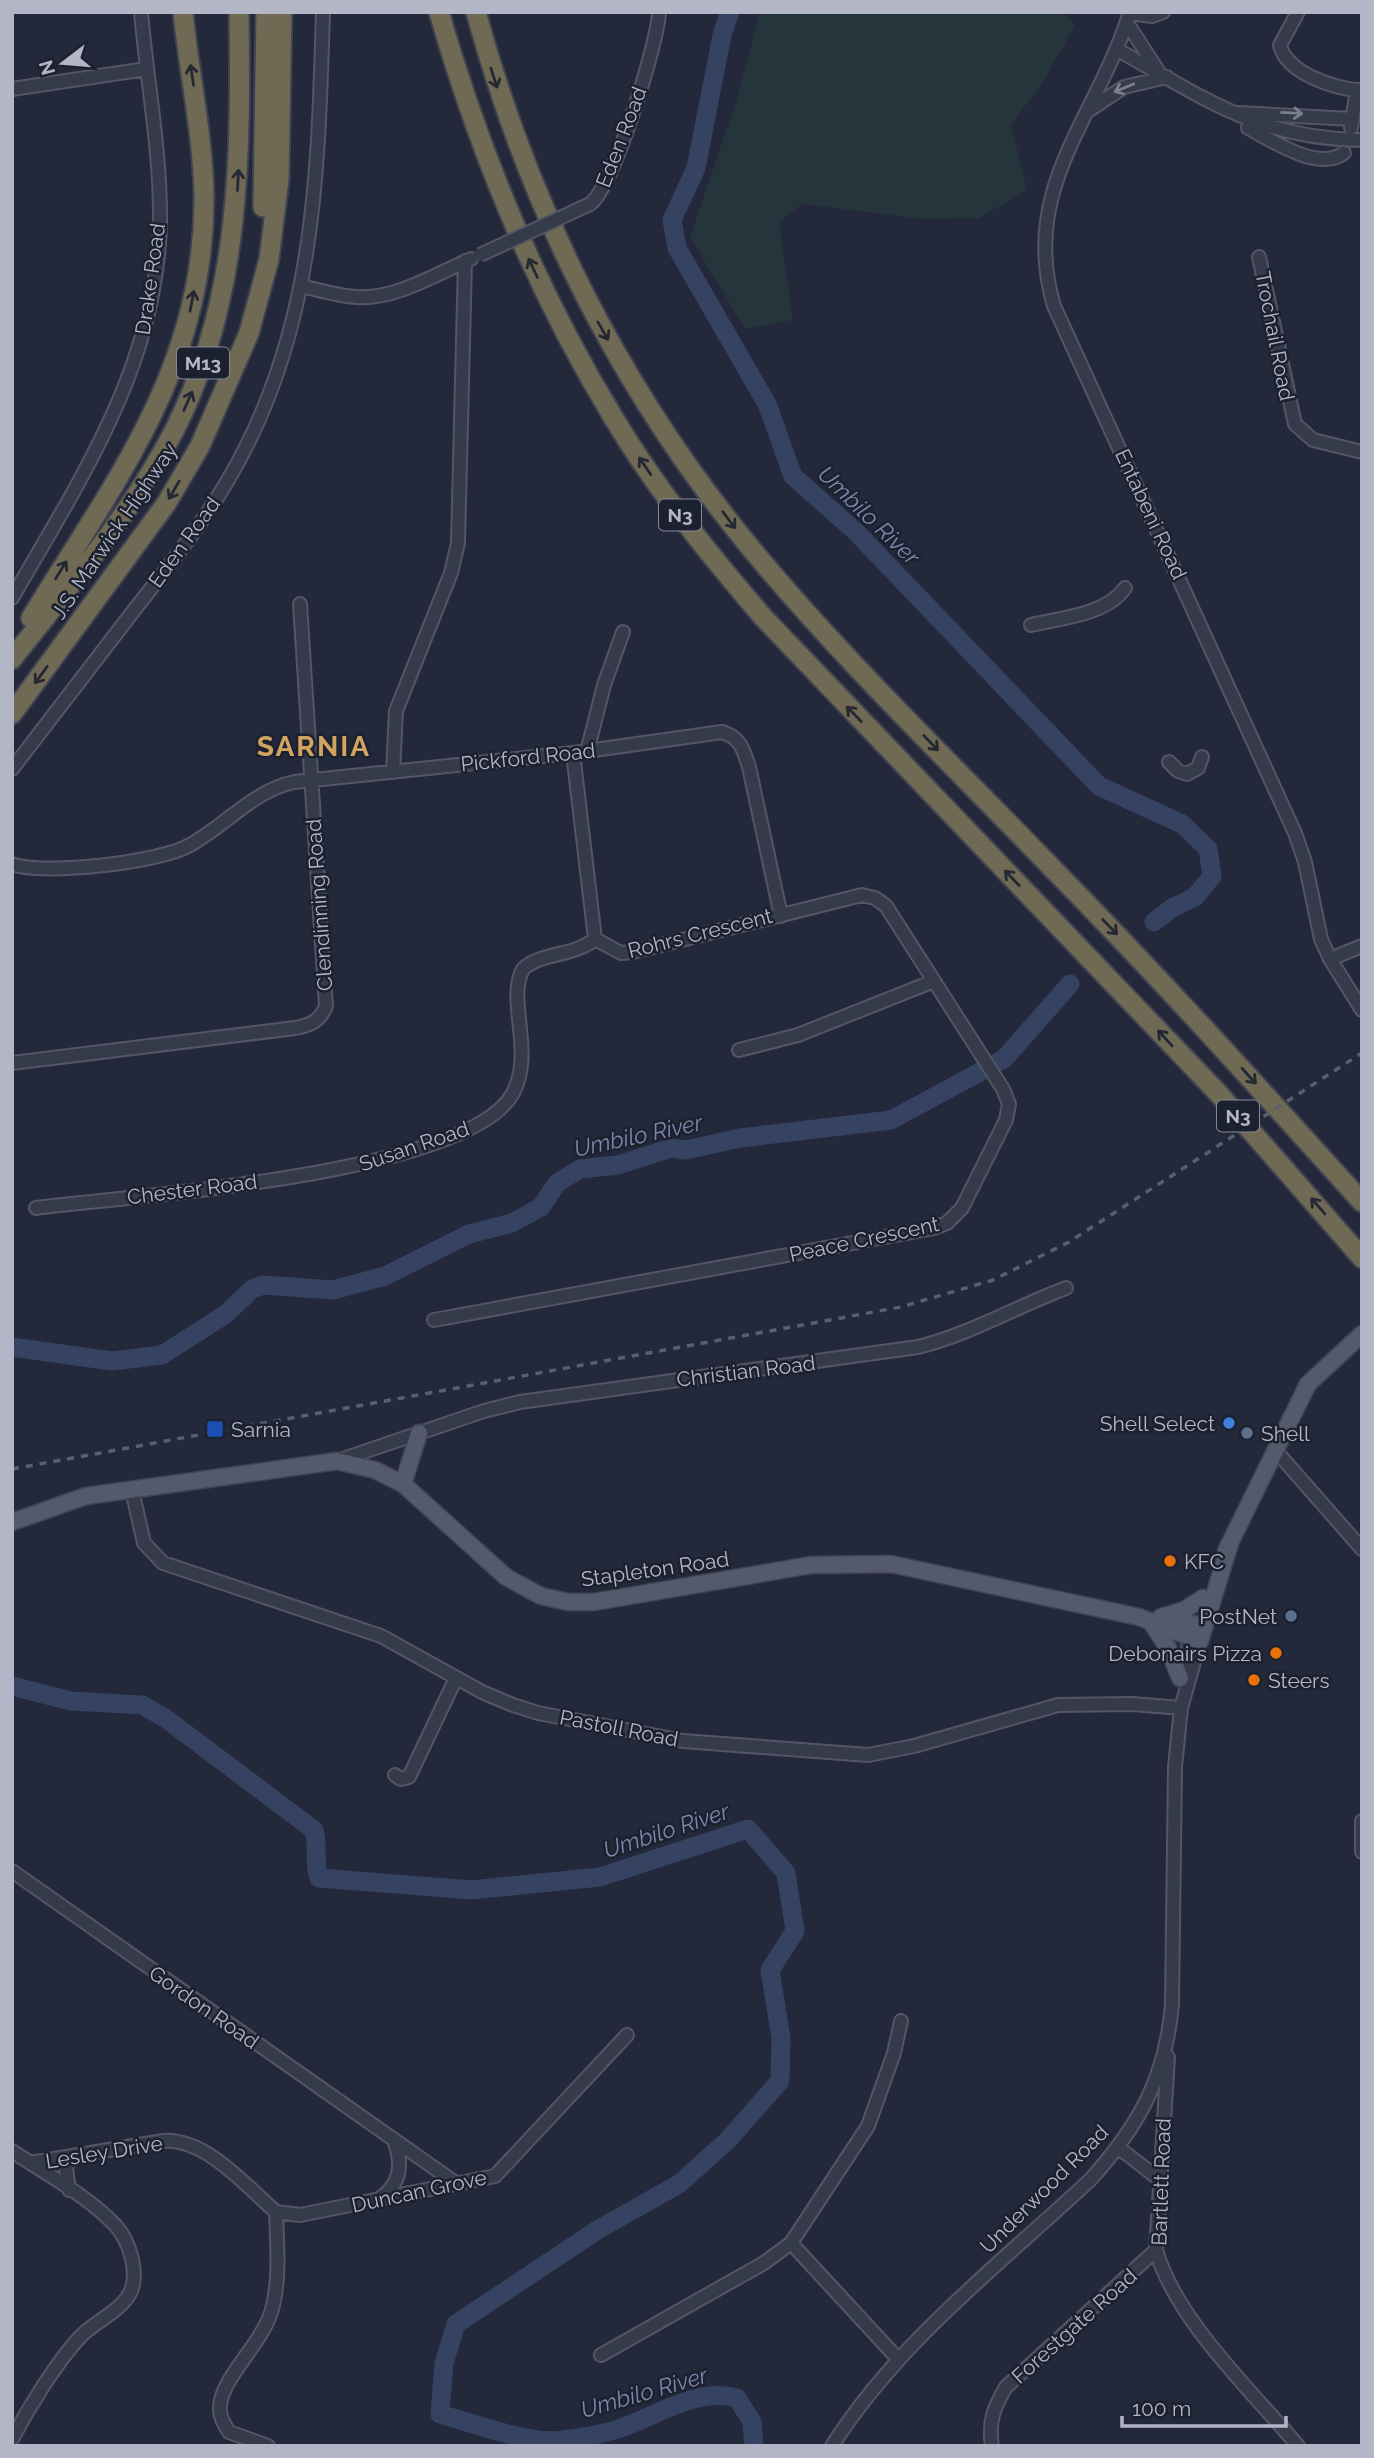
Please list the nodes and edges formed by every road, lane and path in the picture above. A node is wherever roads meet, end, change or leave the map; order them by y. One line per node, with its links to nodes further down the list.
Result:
1 (141, 12): 14 (street, Drake Road)
2 (183, 12): 32 (highway, one-way to 2)
3 (239, 12): 33 (highway, M13, one-way to 3)
4 (266, 12): 25 (highway, M13)
5 (282, 12): 25 (highway)
6 (323, 12): 24 (street, Eden Road)
7 (439, 12): 54 (highway, N3, one-way to 7)
8 (476, 12): 52 (highway, N3, one-way to 52)
9 (660, 12): 23 (street, Eden Road, bridge)
10 (1163, 12): 12 (street)
11 (1298, 12): 17 (street)
12 (1129, 16): 13 (street, Entabeni Road); 15 (street)
13 (1115, 48): 15 (street); 18 (street, Entabeni Road)
14 (146, 69): 16 (street); 28 (street, Drake Road)
15 (1163, 75): 18 (street, one-way to 18); 19 (street)
16 (12, 89)
17 (1359, 90): 19 (street, one-way to 17)
18 (1087, 111): 46 (street, Entabeni Road)
19 (1230, 113): 20 (street); 21 (street)
20 (1362, 140)
21 (1344, 153)
22 (1259, 257): 26 (street, Trochail Road)
23 (465, 261): 24 (street, Eden Road); 40 (street)
24 (301, 286): 39 (street, Eden Road)
25 (234, 363): 34 (highway, J.S. Marwick Highway / M13, one-way to 34)
26 (1362, 452)
27 (1125, 588): 30 (street)
28 (12, 598)
29 (300, 604): 41 (street, Clendinning Road)
30 (1031, 625)
31 (623, 632): 36 (street)
32 (12, 649)
33 (12, 659)
34 (12, 714)
35 (741, 744): 36 (street, Pickford Road); 43 (street, Rohrs Crescent)
36 (580, 752): 40 (street, Pickford Road); 44 (street, Rohrs Crescent)
37 (1202, 757): 38 (street)
38 (1170, 762)
39 (12, 769)
40 (393, 772): 41 (street, Pickford Road)
41 (310, 780): 42 (street, Pickford Road); 50 (street, Clendinning Road)
42 (12, 864)
43 (781, 916): 44 (street, Rohrs Crescent); 47 (street, Peace Crescent)
44 (595, 939): 51 (street, Susan Road)
45 (1362, 946): 46 (street)
46 (1330, 959): 48 (street, Entabeni Road)
47 (934, 981): 49 (street); 56 (street, Peace Crescent)
48 (1362, 1010)
49 (739, 1049)
50 (12, 1063)
51 (347, 1168): 53 (street, Chester Road)
52 (1362, 1202)
53 (36, 1208)
54 (1362, 1258)
55 (1066, 1288): 58 (street, Christian Road)
56 (434, 1320)
57 (1357, 1338): 59 (main road, Underwood Road)
58 (419, 1433): 60 (street, Christian Road); 61 (main road)
59 (1276, 1451): 64 (main road, Underwood Road); 65 (street)
60 (337, 1461): 61 (main road, Stapleton Road); 62 (main road, Stapleton Road)
61 (402, 1484): 67 (main road, Stapleton Road)
62 (132, 1490): 63 (main road, Stapleton Road); 69 (street, Pastoll Road)
63 (12, 1522)
64 (1230, 1544): 66 (main road, Underwood Road); 68 (main road, Underwood Road)
65 (1362, 1549)
66 (1203, 1598): 67 (main road); 68 (main road, Underwood Road)
67 (1148, 1619): 68 (main road, Stapleton Road); 70 (main road)
68 (1197, 1632): 70 (street, Underwood Road); 71 (street, Underwood Road)
69 (456, 1678): 71 (street, Pastoll Road); 72 (street)
70 (1180, 1678): 71 (street, Underwood Road)
71 (1181, 1704): 78 (street, Underwood Road)
72 (395, 1775)
73 (1362, 1821): 74 (street)
74 (1362, 1852)
75 (12, 1871): 79 (street, Gordon Road)
76 (901, 2021): 89 (street)
77 (627, 2035): 85 (street, Duncan Grove)
78 (1169, 2039): 80 (street, Underwood Road); 84 (street, Bartlett Road)
79 (395, 2143): 85 (street, Gordon Road); 87 (street)
80 (1119, 2148): 84 (street); 92 (street, Underwood Road)
81 (12, 2151): 83 (street, Lesley Drive)
82 (72, 2156): 83 (street, Lesley Drive); 86 (street); 88 (street, Lesley Drive)
83 (30, 2163): 86 (street)
84 (1159, 2179): 90 (street, Bartlett Road)
85 (457, 2185): 87 (street, Duncan Grove)
86 (69, 2190): 93 (street)
87 (376, 2201): 88 (street, Duncan Grove)
88 (276, 2213): 95 (street)
89 (791, 2243): 91 (street); 92 (street)
90 (1156, 2250): 97 (street, Forestgate Road); 98 (street, Bartlett Road)
91 (601, 2355)
92 (898, 2358): 96 (street, Underwood Road)
93 (16, 2424): 94 (street)
94 (12, 2439)
95 (268, 2446)
96 (832, 2446)
97 (992, 2446)
98 (1298, 2446)

